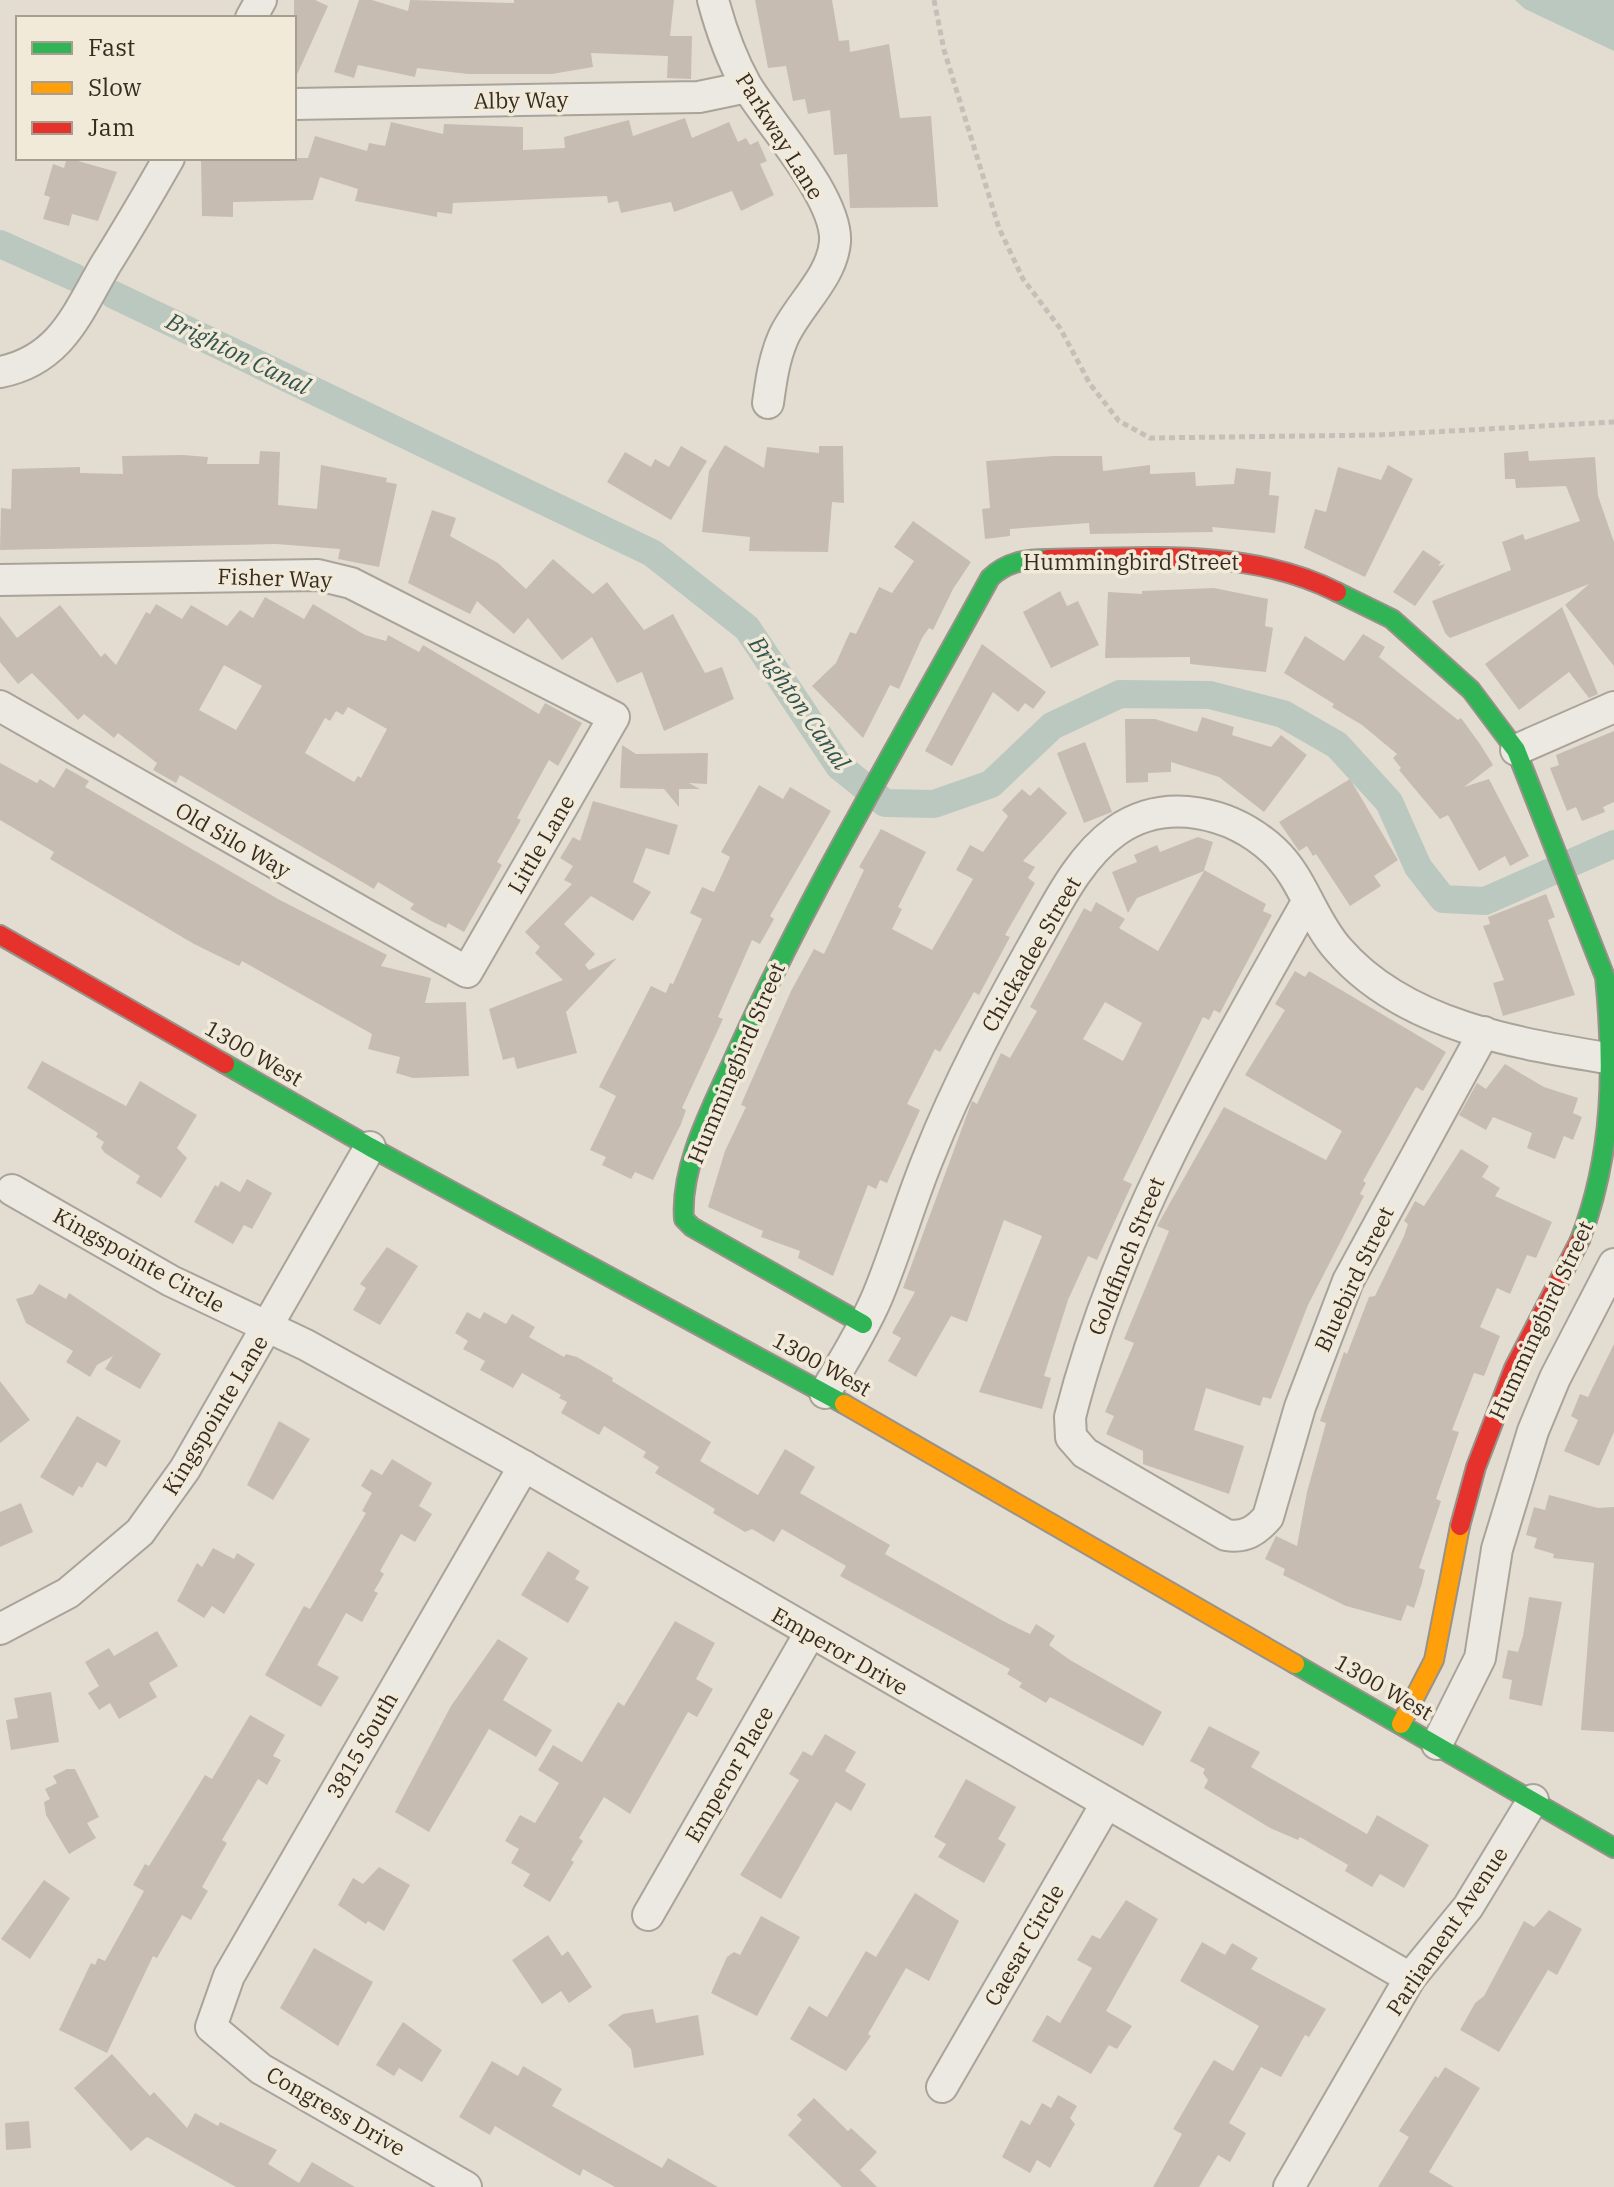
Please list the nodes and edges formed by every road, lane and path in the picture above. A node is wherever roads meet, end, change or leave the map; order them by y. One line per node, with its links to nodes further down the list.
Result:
1 (713, 0): 3 (street, Parkway Lane)
2 (934, 0): 8 (path)
3 (747, 87): 4 (street, Alby Way); 7 (street, Parkway Lane)
4 (296, 104)
5 (168, 160): 6 (street)
6 (0, 372)
7 (768, 403)
8 (1614, 422)
9 (0, 580): 12 (street, Fisher Way)
10 (0, 706): 16 (street, Old Silo Way)
11 (1614, 707): 13 (street)
12 (614, 717): 16 (street, Little Lane)
13 (1516, 750): 17 (street, Hummingbird Street); 23 (street, Hummingbird Street)
14 (1307, 902): 18 (street, Chickadee Street); 23 (street, Chickadee Street); 27 (street, Goldfinch Street)
15 (0, 935): 20 (street, 1300 West)
16 (467, 972)
17 (1610, 975): 19 (street, Hummingbird Street)
18 (1484, 1032): 19 (street, Chickadee Street); 27 (street, Bluebird Street)
19 (1613, 1059): 30 (street, Hummingbird Street)
20 (370, 1147): 24 (street, Kingspointe Lane); 25 (street, 1300 West)
21 (12, 1190): 24 (street, Kingspointe Circle)
22 (1614, 1264): 31 (street, Hummingbird Street)
23 (863, 1324): 25 (street, Chickadee Street)
24 (268, 1328): 26 (street, Emperor Drive); 28 (street, Kingspointe Lane)
25 (825, 1393): 30 (street, 1300 West)
26 (524, 1466): 29 (street, Emperor Drive); 37 (street, 3815 South)
27 (1249, 1534)
28 (0, 1629)
29 (810, 1633): 33 (street, Emperor Drive); 35 (street, Emperor Place)
30 (1401, 1724): 31 (street, 1300 West)
31 (1437, 1744): 32 (street, 1300 West)
32 (1533, 1800): 34 (street, 1300 West); 36 (street, Parliament Avenue)
33 (1106, 1804): 36 (street, Emperor Drive); 38 (street, Caesar Circle)
34 (1614, 1848)
35 (648, 1915)
36 (1410, 1978): 40 (street, Parliament Avenue)
37 (211, 2027): 39 (street, Congress Drive)
38 (942, 2087)
39 (466, 2187)
40 (1289, 2187)

